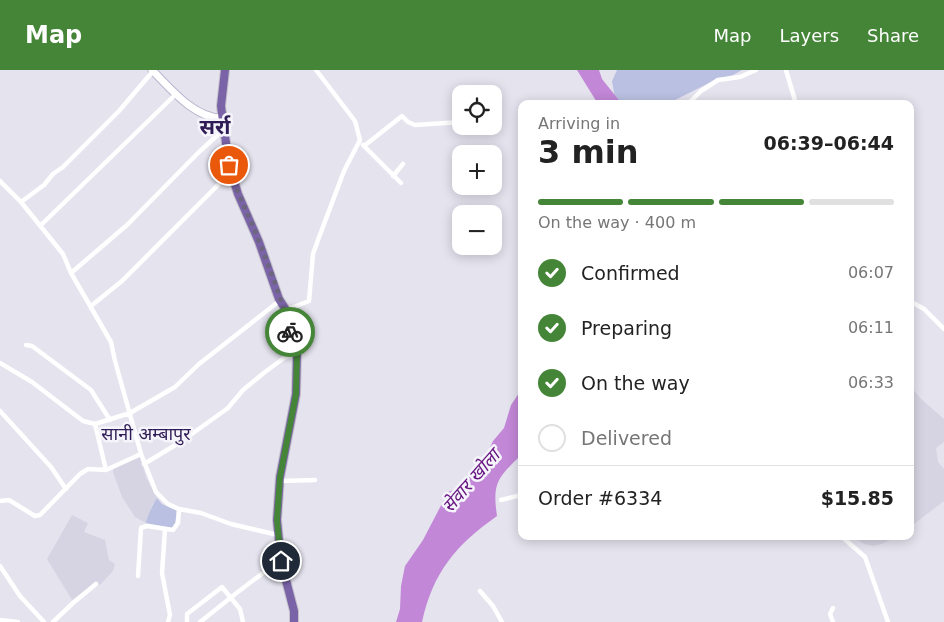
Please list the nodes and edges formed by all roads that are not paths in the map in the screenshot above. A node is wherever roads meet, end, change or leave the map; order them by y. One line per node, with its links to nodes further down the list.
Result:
1 (153, 70): 6 (street); 19 (street)
2 (225, 70): 9 (main road)
3 (316, 70): 12 (street)
4 (756, 70): 7 (street)
5 (786, 70): 8 (street)
6 (176, 94): 9 (street); 20 (street)
7 (692, 100)
8 (795, 100)
9 (222, 118): 11 (main road)
10 (452, 123): 13 (street)
11 (223, 130): 15 (main road); 21 (street)
12 (360, 140): 13 (street); 25 (street)
13 (364, 146): 16 (street)
14 (403, 164): 16 (street)
15 (231, 172): 22 (main road); 24 (street)
16 (393, 176): 18 (street)
17 (0, 181): 19 (street)
18 (401, 184)
19 (21, 202): 20 (street)
20 (40, 226): 21 (street)
21 (71, 273): 24 (street)
22 (279, 299): 25 (main road); 31 (street)
23 (914, 303): 26 (street)
24 (91, 306): 31 (street)
25 (286, 310): 28 (main road)
26 (944, 329)
27 (26, 345): 32 (street)
28 (297, 353): 35 (street); 38 (main road)
29 (0, 362): 33 (street)
30 (0, 411): 39 (street)
31 (130, 413): 32 (street); 34 (street)
32 (110, 420): 33 (street)
33 (95, 424): 36 (street)
34 (141, 454): 35 (street); 36 (street)
35 (144, 464): 43 (street)
36 (106, 470): 39 (street)
37 (315, 480): 38 (street)
38 (280, 481): 45 (main road)
39 (66, 489): 42 (street)
40 (518, 496): 41 (street)
41 (501, 500)
42 (0, 501)
43 (179, 509): 44 (street); 45 (street)
44 (165, 530): 49 (street); 58 (street)
45 (278, 535): 47 (main road)
46 (846, 540): 65 (street)
47 (281, 561): 52 (street); 62 (main road)
48 (0, 566): 56 (street)
49 (138, 576)
50 (96, 584): 57 (street)
51 (480, 591): 63 (street)
52 (232, 598): 59 (street); 60 (street); 61 (street)
53 (833, 608): 64 (street)
54 (0, 620): 55 (street)
55 (18, 622)
56 (44, 622)
57 (53, 622)
58 (168, 622)
59 (187, 622)
60 (200, 622)
61 (243, 622)
62 (294, 622)
63 (502, 622)
64 (833, 622)
65 (888, 622)

